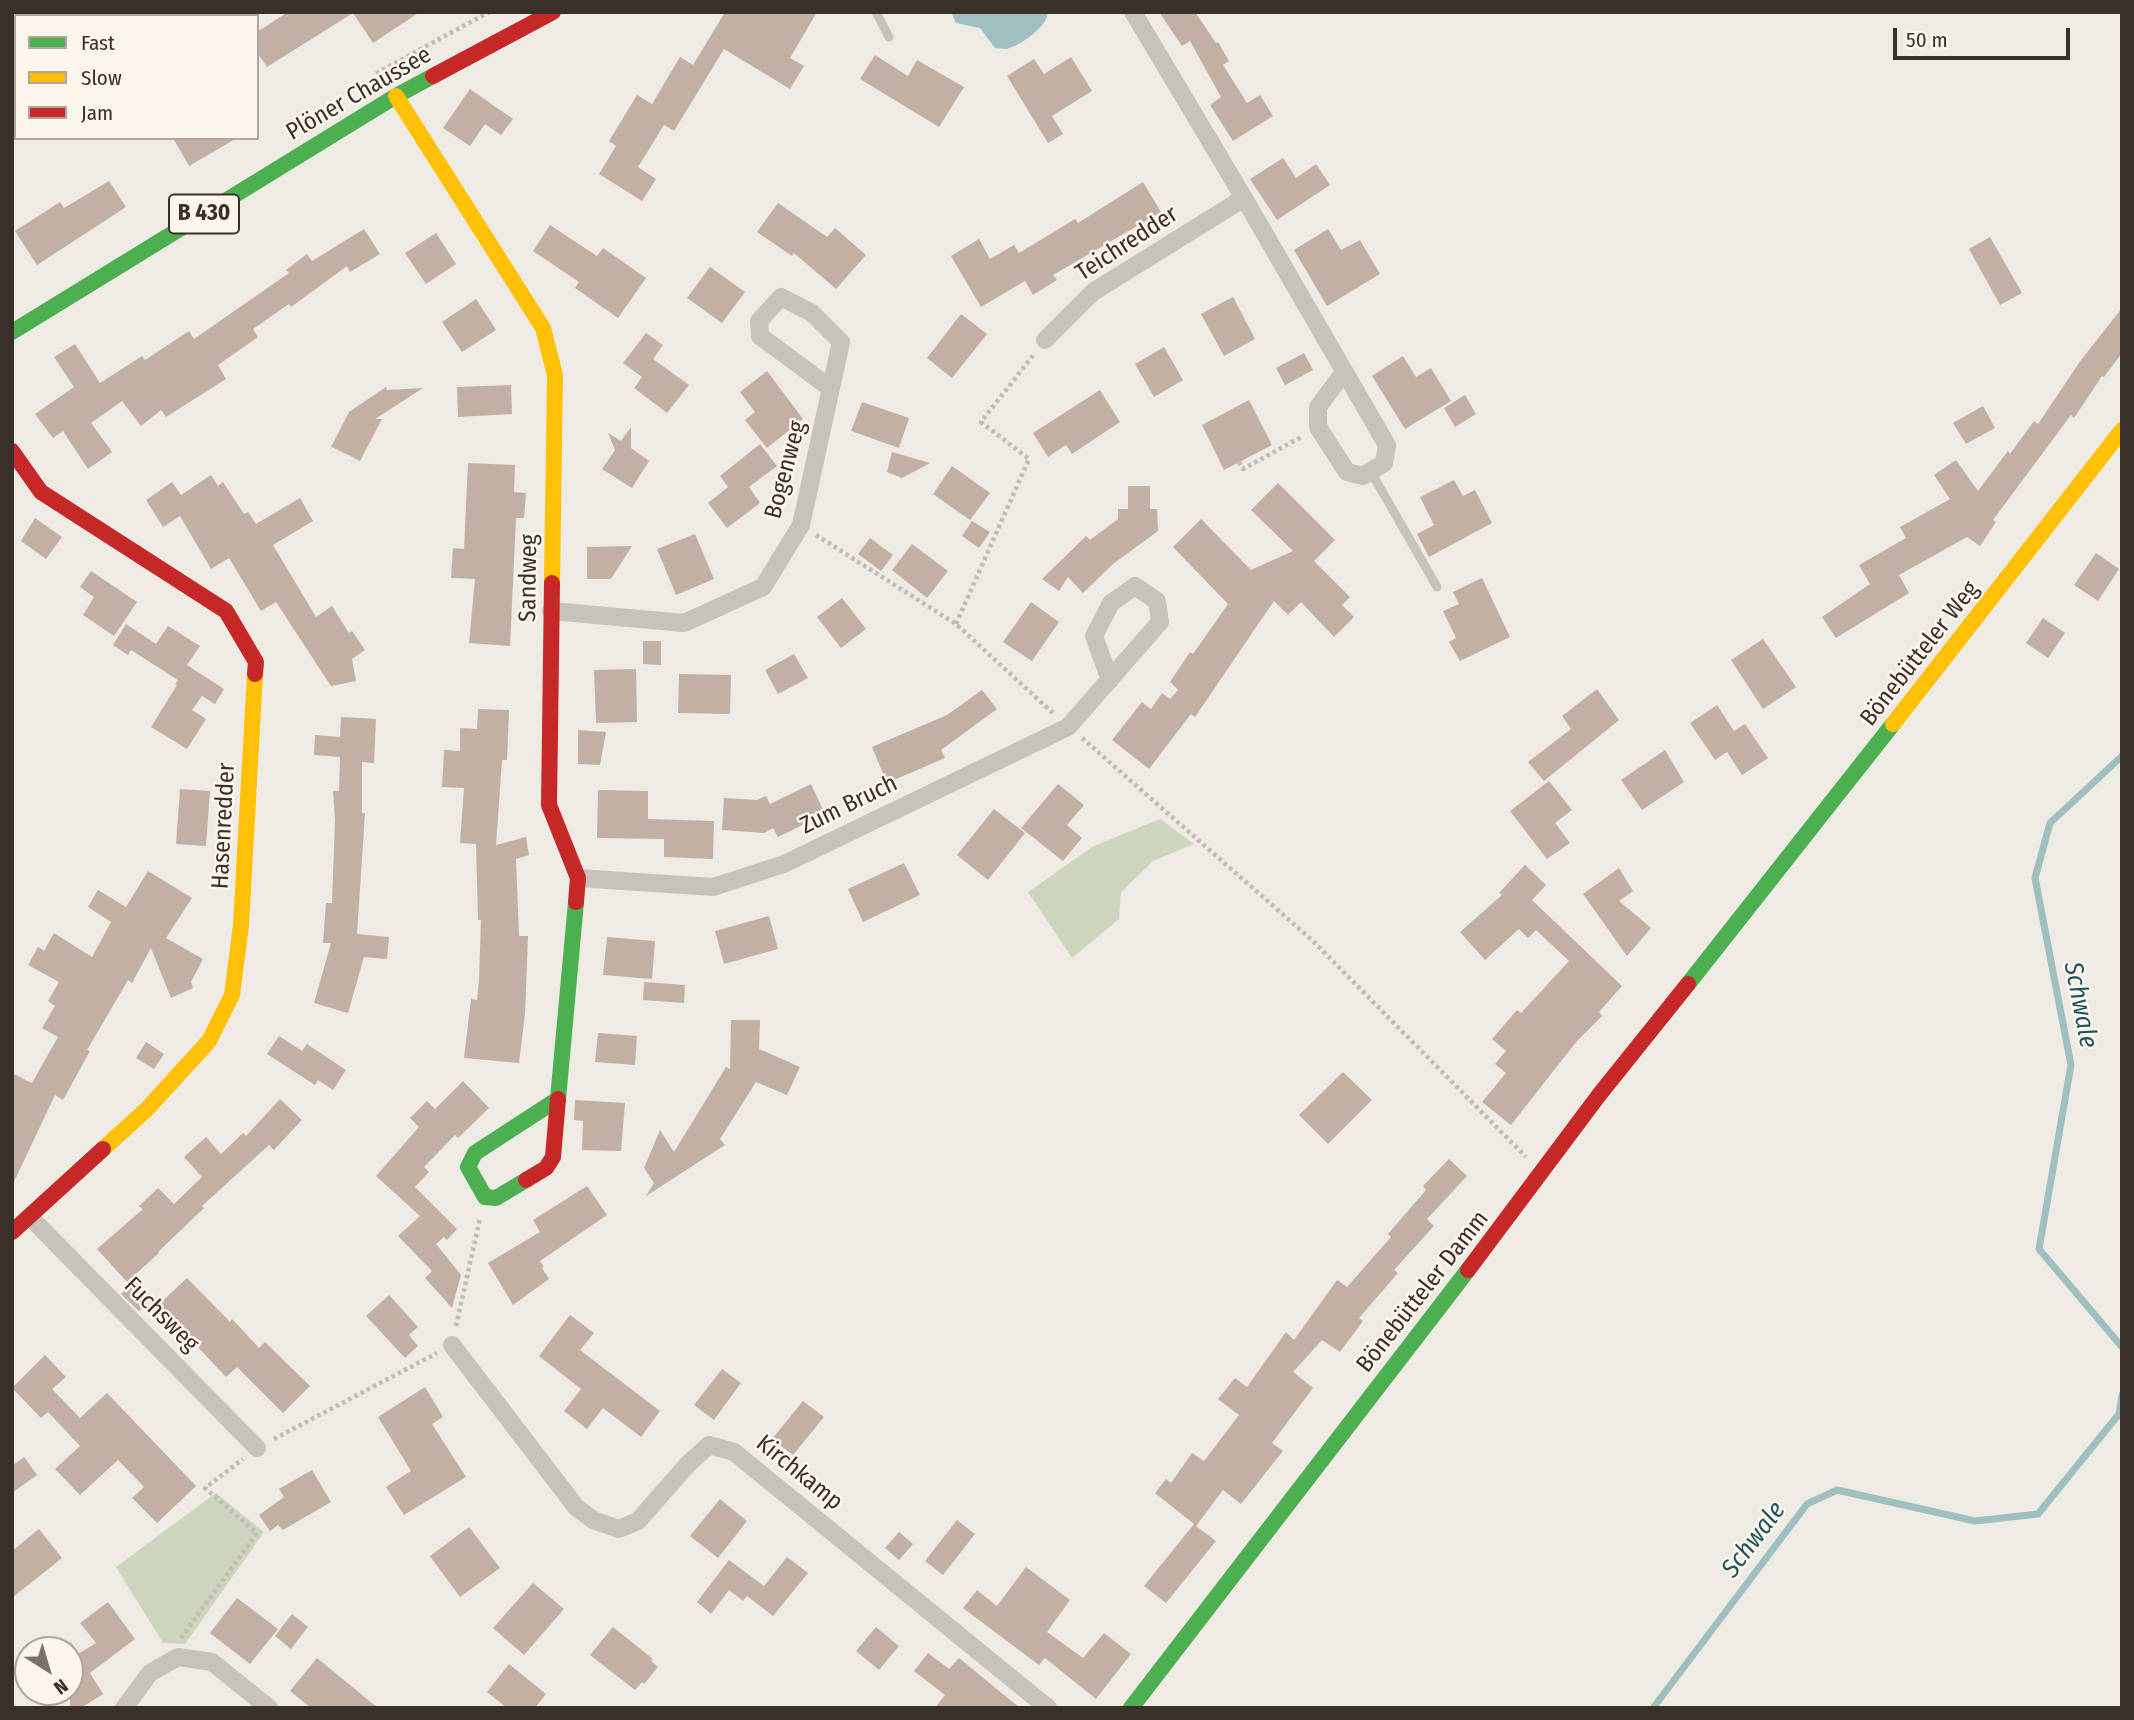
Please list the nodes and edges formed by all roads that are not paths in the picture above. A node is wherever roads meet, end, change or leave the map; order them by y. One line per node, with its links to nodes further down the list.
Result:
1 (553, 12): 5 (street, Plöner Chaussee / B 430)
2 (876, 12): 4 (lane)
3 (1133, 12): 6 (street)
4 (890, 37)
5 (396, 96): 7 (street, Plöner Chaussee / B 430); 15 (street, Sandweg)
6 (1244, 198): 8 (street, Teichredder); 9 (street)
7 (12, 332)
8 (1045, 340)
9 (1344, 372): 13 (street); 13 (street)
10 (830, 388): 10 (street, Bogenweg); 15 (street, Bogenweg)
11 (2122, 430): 18 (street, Bönebütteler Weg)
12 (12, 451): 20 (street, Hasenredder)
13 (1371, 472): 14 (lane)
14 (1437, 587)
15 (551, 611): 17 (street, Sandweg)
16 (1110, 680): 16 (street, Zum Bruch); 17 (street, Zum Bruch)
17 (578, 878): 19 (street, Sandweg)
18 (1752, 904): 27 (street, Bönebütteler Damm)
19 (558, 1099): 19 (street, Sandweg)
20 (30, 1217): 21 (street, Hasenredder); 23 (street, Fuchsweg)
21 (12, 1232)
22 (452, 1345): 26 (street, Kirchkamp)
23 (257, 1448)
24 (124, 1708): 25 (street)
25 (269, 1708)
26 (1048, 1708)
27 (1131, 1708)

